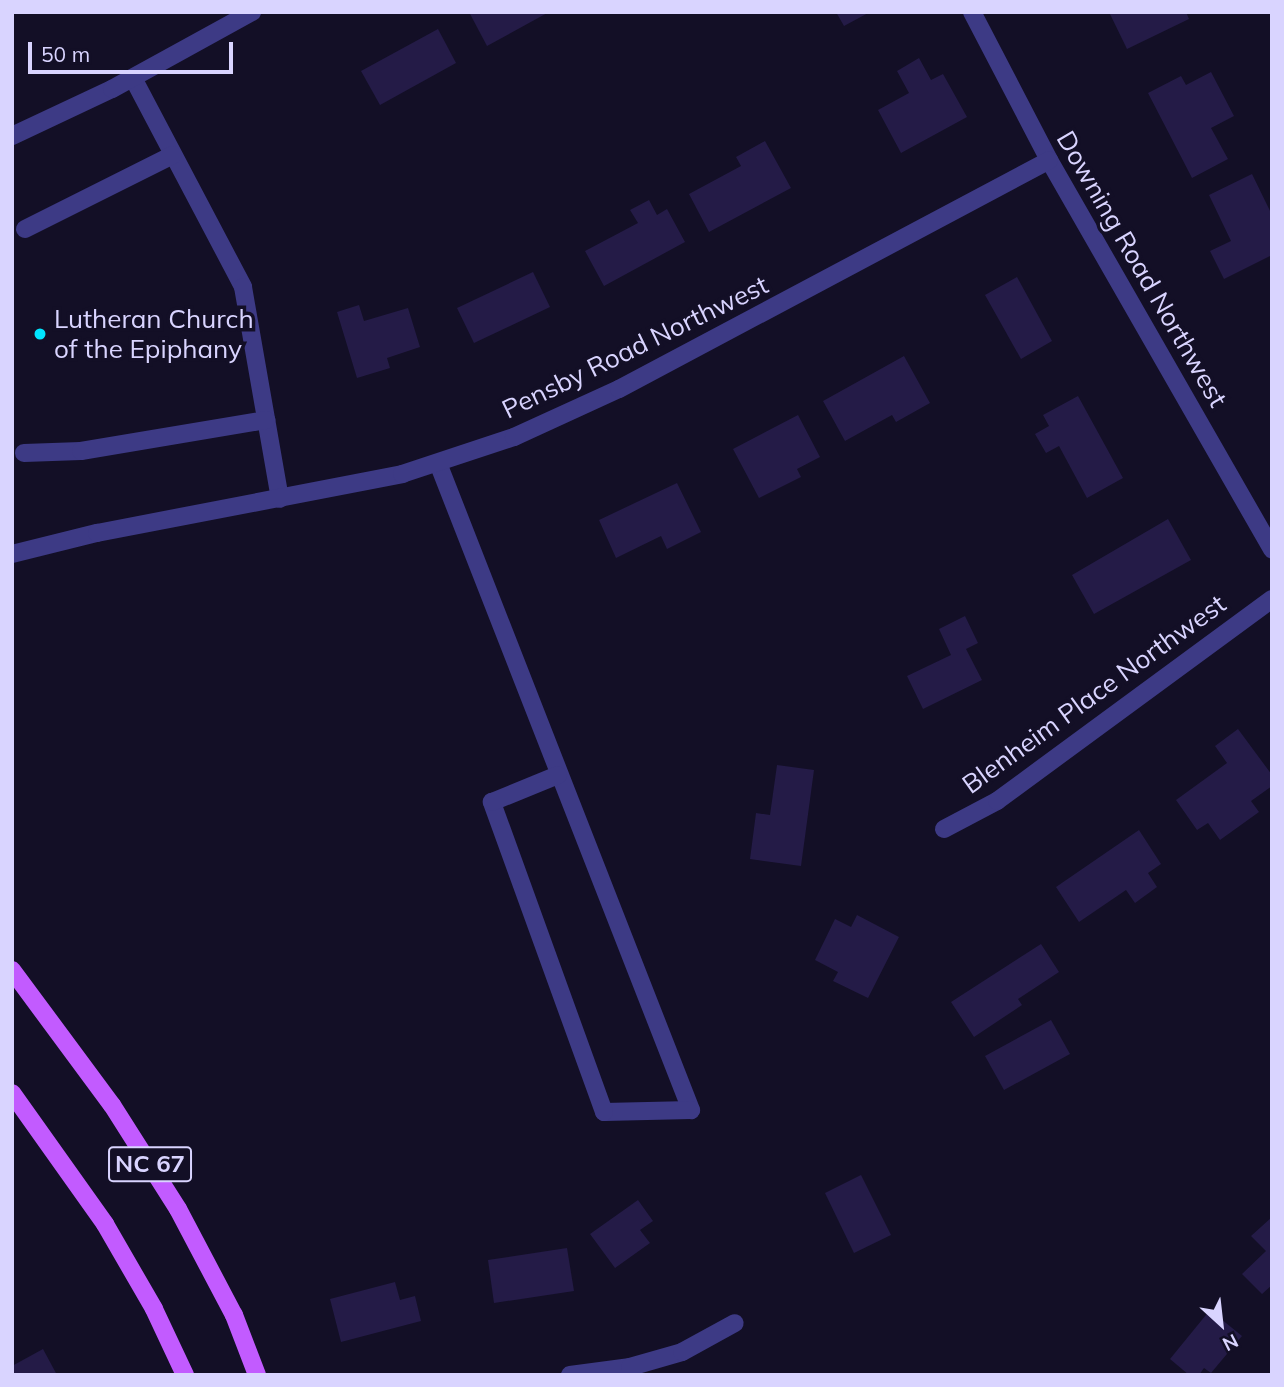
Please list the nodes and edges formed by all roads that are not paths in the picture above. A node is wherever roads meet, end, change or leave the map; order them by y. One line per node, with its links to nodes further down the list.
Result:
1 (252, 12): 3 (street)
2 (972, 12): 6 (street, Downing Road Northwest)
3 (133, 78): 4 (street); 5 (street)
4 (12, 136)
5 (173, 155): 7 (street); 8 (street)
6 (1049, 160): 10 (street, Pensby Road Northwest); 12 (street, Downing Road Northwest)
7 (25, 229)
8 (266, 420): 9 (street); 11 (street)
9 (24, 453)
10 (438, 463): 11 (street, Pensby Road Northwest); 15 (street)
11 (280, 499): 13 (street, Pensby Road Northwest)
12 (1272, 550)
13 (12, 554)
14 (1272, 599): 16 (street, Blenheim Place Northwest)
15 (558, 775): 15 (street)
16 (944, 829)
17 (12, 970): 21 (main road, NC 67)
18 (12, 1093): 20 (main road, NC 67)
19 (735, 1323): 22 (street)
20 (184, 1375)
21 (257, 1375)
22 (570, 1375)

